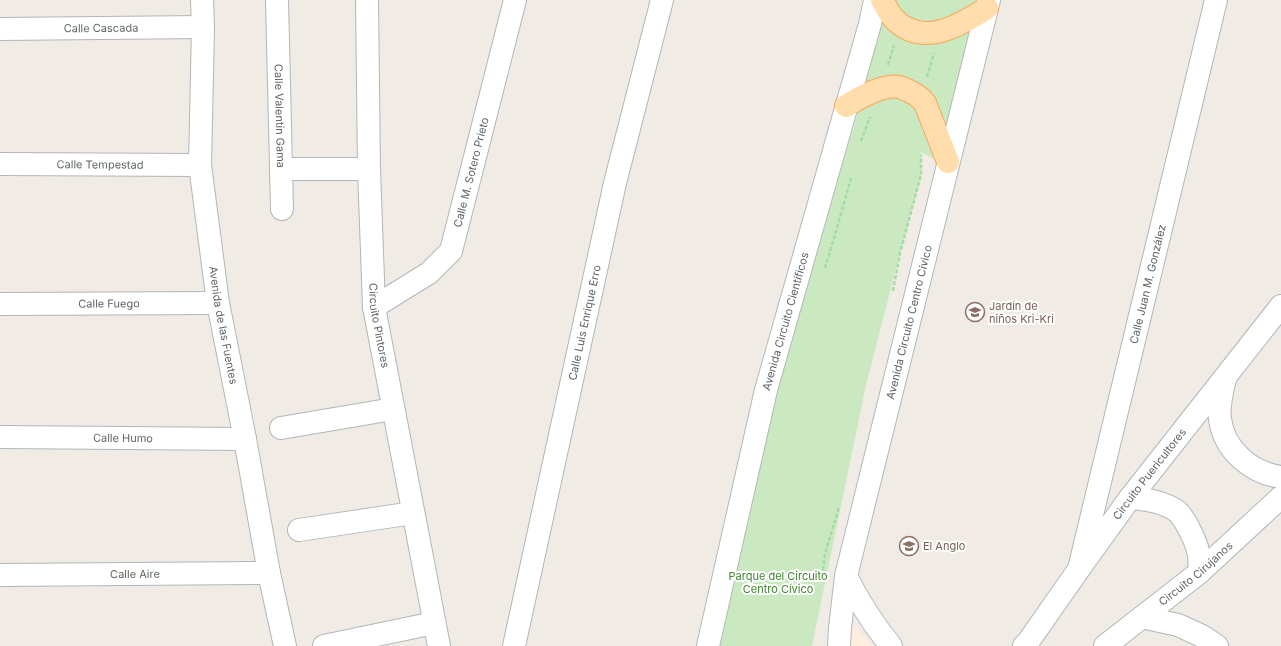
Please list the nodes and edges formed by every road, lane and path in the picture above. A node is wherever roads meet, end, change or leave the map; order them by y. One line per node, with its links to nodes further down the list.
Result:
1 (202, 0): 11 (street, Avenida de las Fuentes)
2 (277, 0): 22 (street, Calle Valentín Gama)
3 (367, 0): 23 (street, Circuito Pintores)
4 (515, 0): 31 (street, Calle M. Sotero Prieto)
5 (662, 0): 54 (street, Calle Luis Enrique Erro)
6 (876, 0): 16 (street, Avenida Circuito Científicos)
7 (882, 0): 10 (main road)
8 (1216, 0): 43 (street, Calle Juan M. González)
9 (988, 4): 13 (main road); 19 (street, Avenida Circuito Centro Cívico)
10 (900, 24): 13 (main road); 14 (path)
11 (203, 27): 12 (street, Calle Cascada); 21 (street, Avenida de las Fuentes)
12 (0, 29)
13 (939, 33): 15 (path)
14 (880, 90): 15 (main road); 16 (main road); 17 (path)
15 (922, 98): 19 (main road)
16 (846, 106): 55 (street, Avenida Circuito Científicos)
17 (859, 146)
18 (921, 152): 27 (path)
19 (948, 162): 47 (street, Avenida Circuito Centro Cívico)
20 (0, 164): 21 (street, Calle Tempestad)
21 (200, 165): 28 (street, Avenida de las Fuentes)
22 (281, 169): 23 (street, Calle Valentín Gama); 25 (street)
23 (369, 169): 31 (street, Circuito Pintores)
24 (851, 176): 26 (path)
25 (282, 209)
26 (824, 272)
27 (891, 298)
28 (218, 303): 29 (street, Calle Fuego); 36 (street, Avenida de las Fuentes)
29 (0, 304)
30 (1281, 306): 32 (street, Circuito Puericultores)
31 (374, 307): 33 (street, Circuito Pintores)
32 (1226, 376): 37 (street); 39 (street, Circuito Puericultores)
33 (393, 409): 34 (street); 41 (street, Circuito Pintores)
34 (282, 428)
35 (0, 437): 36 (street, Calle Humo)
36 (245, 439): 45 (street, Avenida de las Fuentes)
37 (1281, 477)
38 (1281, 497): 44 (street, Circuito Cirujanos)
39 (1130, 498): 43 (street, Circuito Puericultores); 44 (street)
40 (841, 501): 48 (path)
41 (413, 513): 42 (street); 50 (street, Circuito Pintores)
42 (299, 530)
43 (1078, 569): 58 (street, Circuito Puericultores)
44 (1200, 572): 49 (street, Circuito Cirujanos)
45 (269, 573): 46 (street, Calle Aire); 51 (street, Avenida de las Fuentes)
46 (0, 575)
47 (846, 576): 56 (street, Avenida Circuito Centro Cívico); 57 (street)
48 (823, 578)
49 (1142, 617): 59 (street, Circuito Cirujanos); 60 (street)
50 (434, 624): 52 (street); 53 (street, Circuito Pintores)
51 (285, 646)
52 (324, 646)
53 (439, 646)
54 (514, 646)
55 (708, 646)
56 (839, 646)
57 (891, 646)
58 (1024, 646)
59 (1106, 646)
60 (1217, 646)

